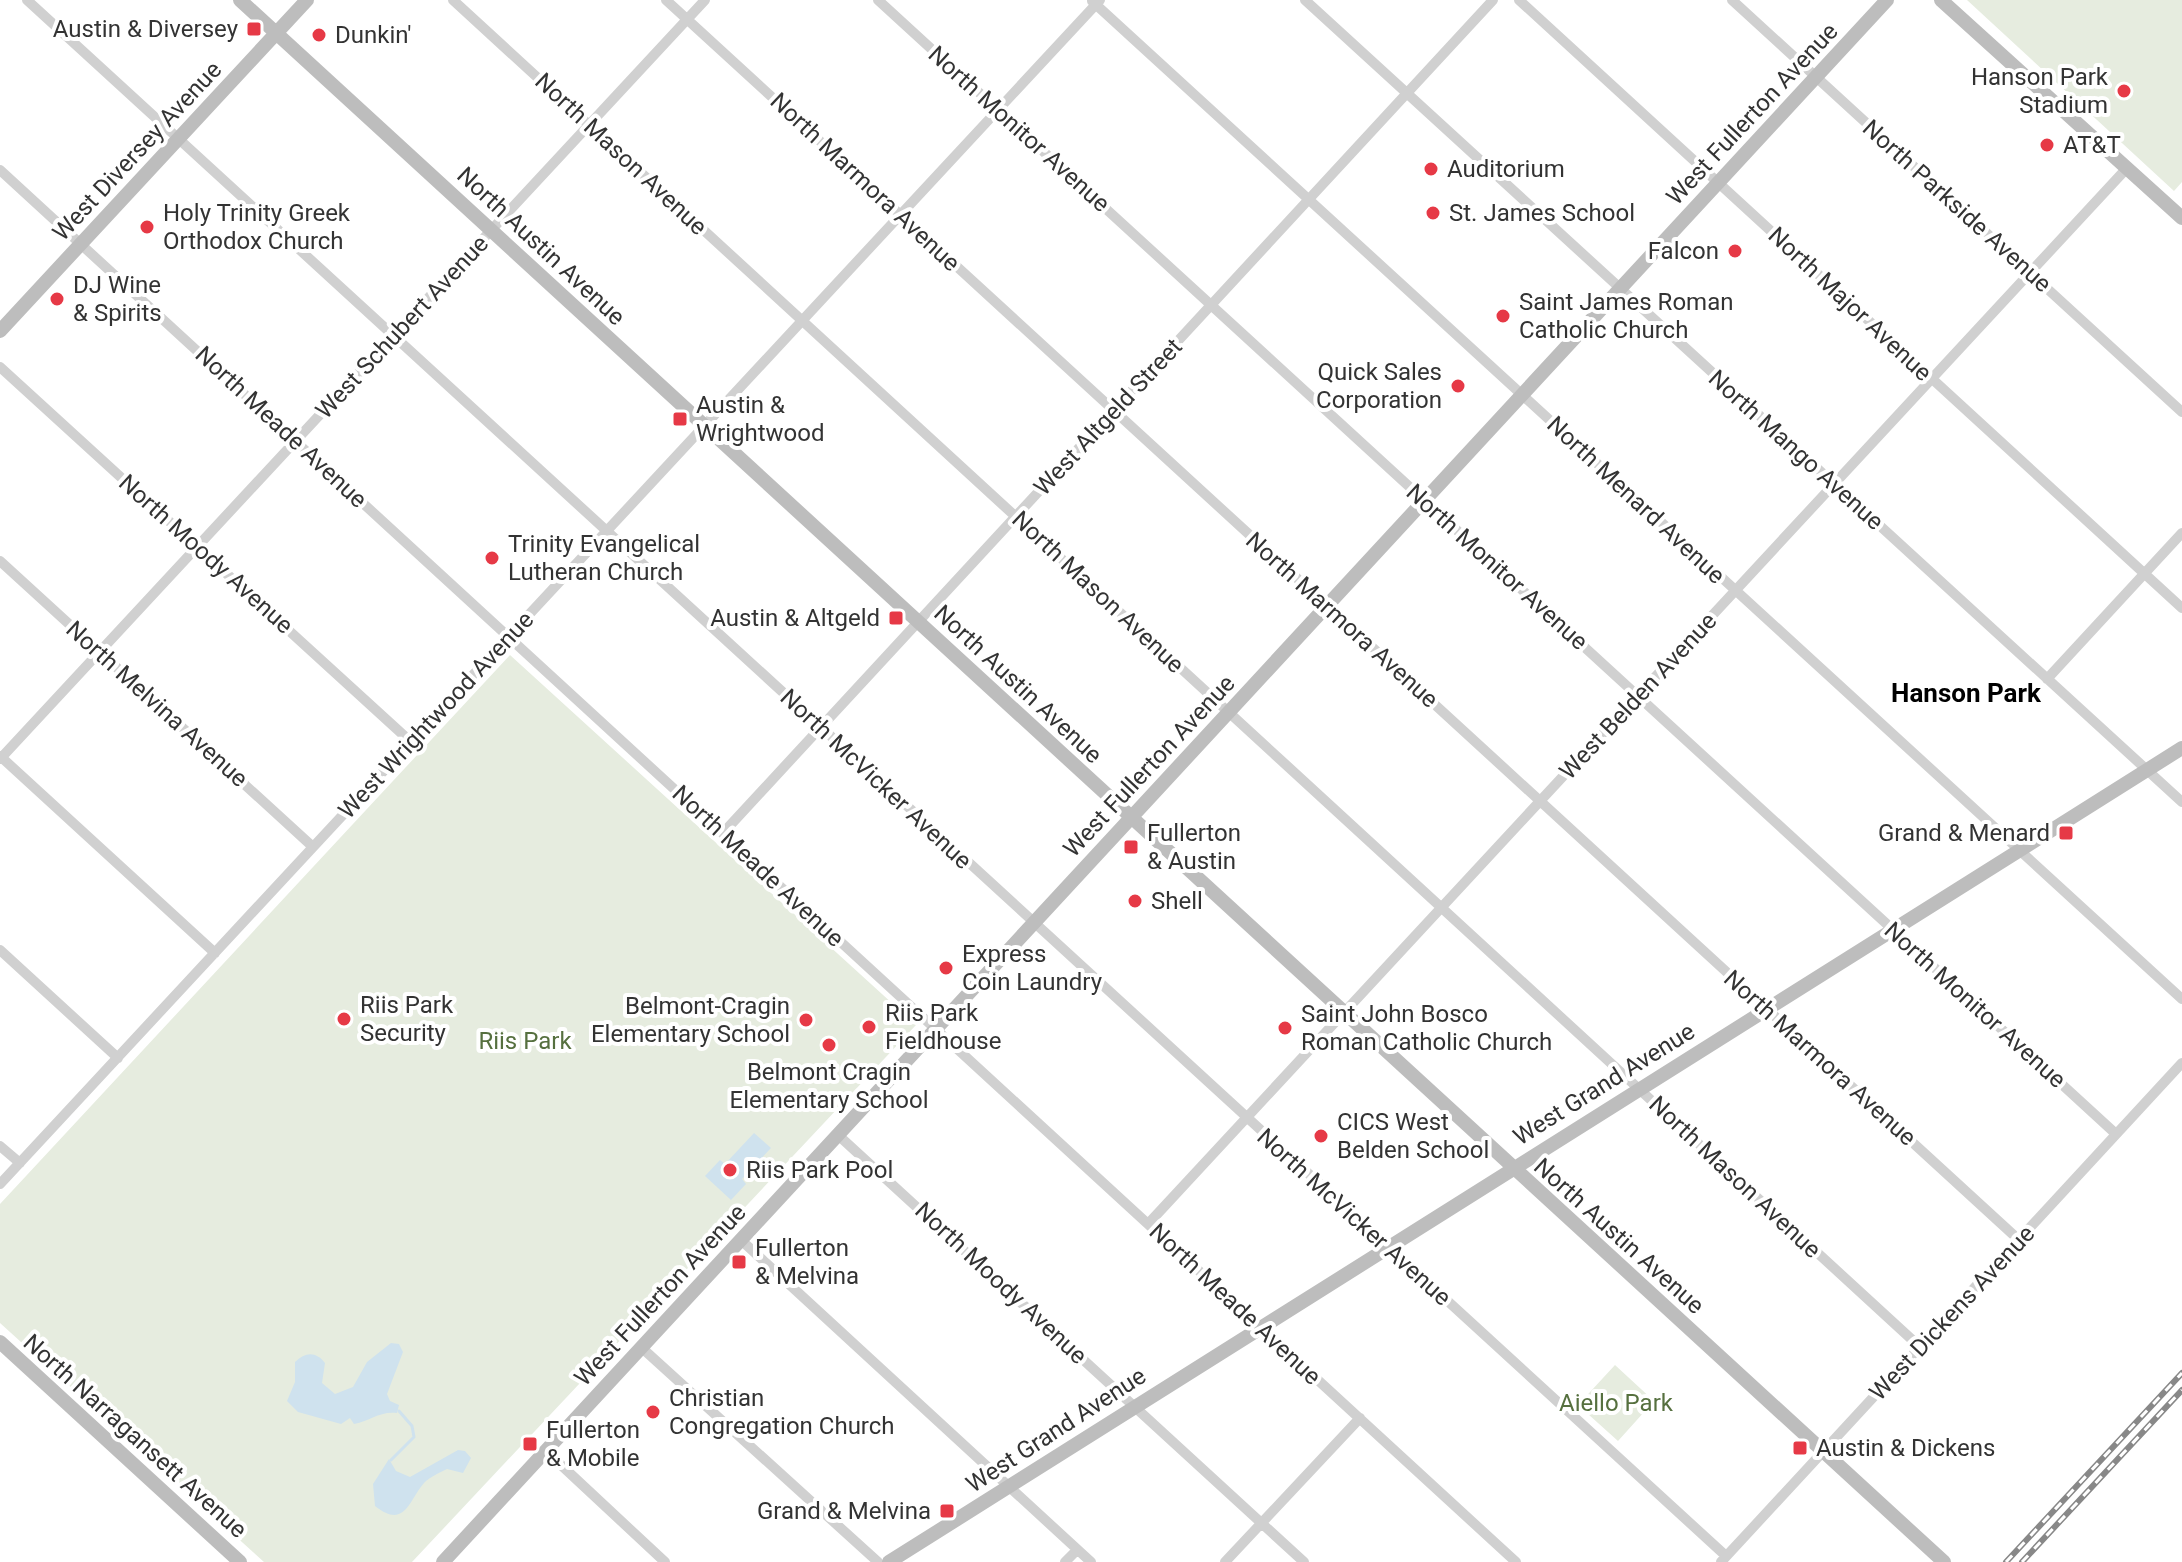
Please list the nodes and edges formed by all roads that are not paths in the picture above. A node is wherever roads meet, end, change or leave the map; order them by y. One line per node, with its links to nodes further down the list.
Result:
1 (27, 0): 21 (street, North McVicker Avenue)
2 (240, 0): 16 (main road, North Austin Avenue)
3 (307, 0): 16 (main road, West Diversey Avenue)
4 (453, 0): 20 (street, North Mason Avenue)
5 (666, 0): 15 (street, North Marmora Avenue)
6 (705, 0): 15 (street, West Schubert Avenue)
7 (878, 0): 19 (street, North Monitor Avenue)
8 (1305, 0): 18 (street, North Mango Avenue)
9 (1493, 0): 18 (street, West Altgeld Street)
10 (1519, 0): 24 (street, North Major Avenue)
11 (1732, 0): 17 (street, North Parkside Avenue)
12 (1887, 0): 17 (main road, West Fullerton Avenue)
13 (1941, 0): 22 (main road)
14 (1096, 1): 19 (street, West Wrightwood Avenue); 25 (street, North Menard Avenue)
15 (687, 19): 20 (street, West Schubert Avenue); 26 (street, North Marmora Avenue)
16 (276, 33): 21 (main road, West Diversey Avenue); 28 (main road, North Austin Avenue)
17 (1816, 77): 24 (main road, West Fullerton Avenue); 30 (street, North Parkside Avenue)
18 (1407, 94): 25 (street, West Altgeld Street); 31 (street, North Mango Avenue)
19 (998, 110): 26 (street, West Wrightwood Avenue); 32 (street, North Monitor Avenue)
20 (589, 125): 28 (street, West Schubert Avenue); 33 (street, North Mason Avenue)
21 (178, 139): 29 (main road, West Diversey Avenue); 35 (street, North McVicker Avenue)
22 (2127, 168): 27 (main road); 30 (street, West Belden Avenue)
23 (0, 170): 29 (street, North Meade Avenue)
24 (1718, 183): 31 (main road, West Fullerton Avenue); 37 (street, North Major Avenue)
25 (1309, 199): 32 (street, West Altgeld Street); 38 (street, North Menard Avenue)
26 (900, 215): 33 (street, West Wrightwood Avenue); 39 (street, North Marmora Avenue)
27 (2182, 218)
28 (491, 230): 35 (street, West Schubert Avenue); 41 (main road, North Austin Avenue)
29 (81, 244): 34 (main road, West Diversey Avenue); 42 (street, North Meade Avenue)
30 (2030, 273): 37 (street, West Belden Avenue); 40 (street, North Parkside Avenue)
31 (1620, 289): 38 (main road, West Fullerton Avenue); 43 (street, North Mango Avenue)
32 (1211, 305): 39 (street, West Altgeld Street); 44 (street, North Monitor Avenue)
33 (802, 320): 41 (street, West Wrightwood Avenue); 45 (street, North Mason Avenue)
34 (0, 331)
35 (393, 336): 42 (street, West Schubert Avenue); 46 (street, North McVicker Avenue)
36 (0, 367): 48 (street, North Moody Avenue)
37 (1932, 379): 43 (street, West Belden Avenue); 50 (street, North Major Avenue)
38 (1522, 395): 44 (main road, West Fullerton Avenue); 51 (street, North Menard Avenue)
39 (1113, 410): 45 (street, West Altgeld Street); 52 (street, North Marmora Avenue)
40 (2182, 412)
41 (704, 426): 46 (street, West Wrightwood Avenue); 54 (main road, North Austin Avenue)
42 (295, 441): 48 (street, West Schubert Avenue); 55 (street, North Meade Avenue)
43 (1834, 485): 51 (street, West Belden Avenue); 57 (street, North Mango Avenue)
44 (1424, 500): 52 (main road, West Fullerton Avenue); 58 (street, North Monitor Avenue)
45 (1016, 516): 54 (street, West Altgeld Street); 59 (street, North Mason Avenue)
46 (606, 531): 55 (street, West Wrightwood Avenue); 60 (street, North McVicker Avenue)
47 (2182, 533): 50 (street)
48 (197, 547): 56 (street, West Schubert Avenue); 61 (street, North Moody Avenue)
49 (0, 561): 56 (street, North Melvina Avenue)
50 (2145, 573): 53 (street, North Major Avenue); 57 (street)
51 (1735, 591): 58 (street, West Belden Avenue); 70 (street, North Menard Avenue)
52 (1327, 606): 59 (main road, West Fullerton Avenue); 65 (street, North Marmora Avenue)
53 (2182, 608)
54 (918, 622): 60 (street, West Altgeld Street); 67 (main road, North Austin Avenue)
55 (509, 637): 61 (street, West Wrightwood Avenue); 68 (street, North Meade Avenue)
56 (99, 652): 63 (street, West Schubert Avenue); 69 (street, North Melvina Avenue)
57 (2047, 679): 64 (street, North Mango Avenue)
58 (1638, 696): 65 (street, West Belden Avenue); 73 (street, North Monitor Avenue)
59 (1229, 712): 67 (main road, West Fullerton Avenue); 71 (street, North Mason Avenue)
60 (820, 728): 68 (street, West Altgeld Street); 72 (street, North McVicker Avenue)
61 (411, 742): 69 (street, West Wrightwood Avenue)
62 (2182, 748): 64 (main road, West Grand Avenue)
63 (0, 757): 75 (street)
64 (2147, 770): 66 (street, North Mango Avenue); 70 (main road, West Grand Avenue)
65 (1540, 802): 71 (street, West Belden Avenue); 77 (street, North Marmora Avenue)
66 (2182, 802)
67 (1131, 818): 72 (main road, West Fullerton Avenue); 78 (main road, North Austin Avenue)
68 (723, 833): 79 (street, North Meade Avenue)
69 (313, 847): 75 (street, West Wrightwood Avenue)
70 (2018, 850): 73 (main road, West Grand Avenue); 76 (street, North Menard Avenue)
71 (1442, 908): 78 (street, West Belden Avenue); 82 (street, North Mason Avenue)
72 (1034, 923): 79 (main road, West Fullerton Avenue); 83 (street, North McVicker Avenue)
73 (1893, 929): 77 (main road, West Grand Avenue); 84 (street, North Monitor Avenue)
74 (0, 950): 80 (street)
75 (215, 953): 80 (street, West Wrightwood Avenue)
76 (2182, 999)
77 (1766, 1008): 82 (main road, West Grand Avenue); 92 (street, North Marmora Avenue)
78 (1344, 1013): 83 (street, West Belden Avenue); 88 (main road, North Austin Avenue)
79 (936, 1029): 85 (main road, West Fullerton Avenue); 90 (street, North Meade Avenue)
80 (118, 1058): 87 (street, West Wrightwood Avenue)
81 (2182, 1063): 84 (street, West Dickens Avenue)
82 (1639, 1088): 88 (main road, West Grand Avenue); 96 (street, North Mason Avenue)
83 (1246, 1119): 90 (street, West Belden Avenue); 93 (street, North McVicker Avenue)
84 (2116, 1134): 92 (street, West Dickens Avenue)
85 (838, 1135): 91 (main road, West Fullerton Avenue); 98 (street, North Moody Avenue)
86 (0, 1146): 87 (street)
87 (20, 1163): 89 (street, West Wrightwood Avenue)
88 (1511, 1167): 93 (main road, West Grand Avenue); 101 (main road, North Austin Avenue)
89 (0, 1184)
90 (1148, 1224): 94 (street, North Meade Avenue)
91 (741, 1240): 97 (main road, West Fullerton Avenue); 102 (street)
92 (2019, 1240): 96 (street, West Dickens Avenue)
93 (1387, 1247): 94 (main road, West Grand Avenue); 105 (street, North McVicker Avenue)
94 (1259, 1326): 98 (main road, West Grand Avenue); 99 (street, North Meade Avenue)
95 (0, 1342): 107 (main road, North Narragansett Avenue)
96 (1920, 1347): 101 (street, West Dickens Avenue)
97 (642, 1348): 100 (main road, West Fullerton Avenue); 109 (street)
98 (1135, 1407): 102 (main road, West Grand Avenue); 103 (street, North Moody Avenue)
99 (1360, 1418): 103 (street); 115 (street, North Meade Avenue)
100 (546, 1451): 106 (main road, West Fullerton Avenue); 108 (street)
101 (1823, 1452): 105 (street, West Dickens Avenue); 116 (main road, North Austin Avenue)
102 (1009, 1487): 104 (street); 110 (main road, West Grand Avenue)
103 (1262, 1523): 113 (street); 114 (street, North Moody Avenue)
104 (1077, 1550): 111 (street); 112 (street)
105 (1724, 1559)
106 (448, 1560)
107 (240, 1562)
108 (665, 1562)
109 (878, 1562)
110 (889, 1562)
111 (1065, 1562)
112 (1091, 1562)
113 (1225, 1562)
114 (1304, 1562)
115 (1516, 1562)
116 (1944, 1562)

